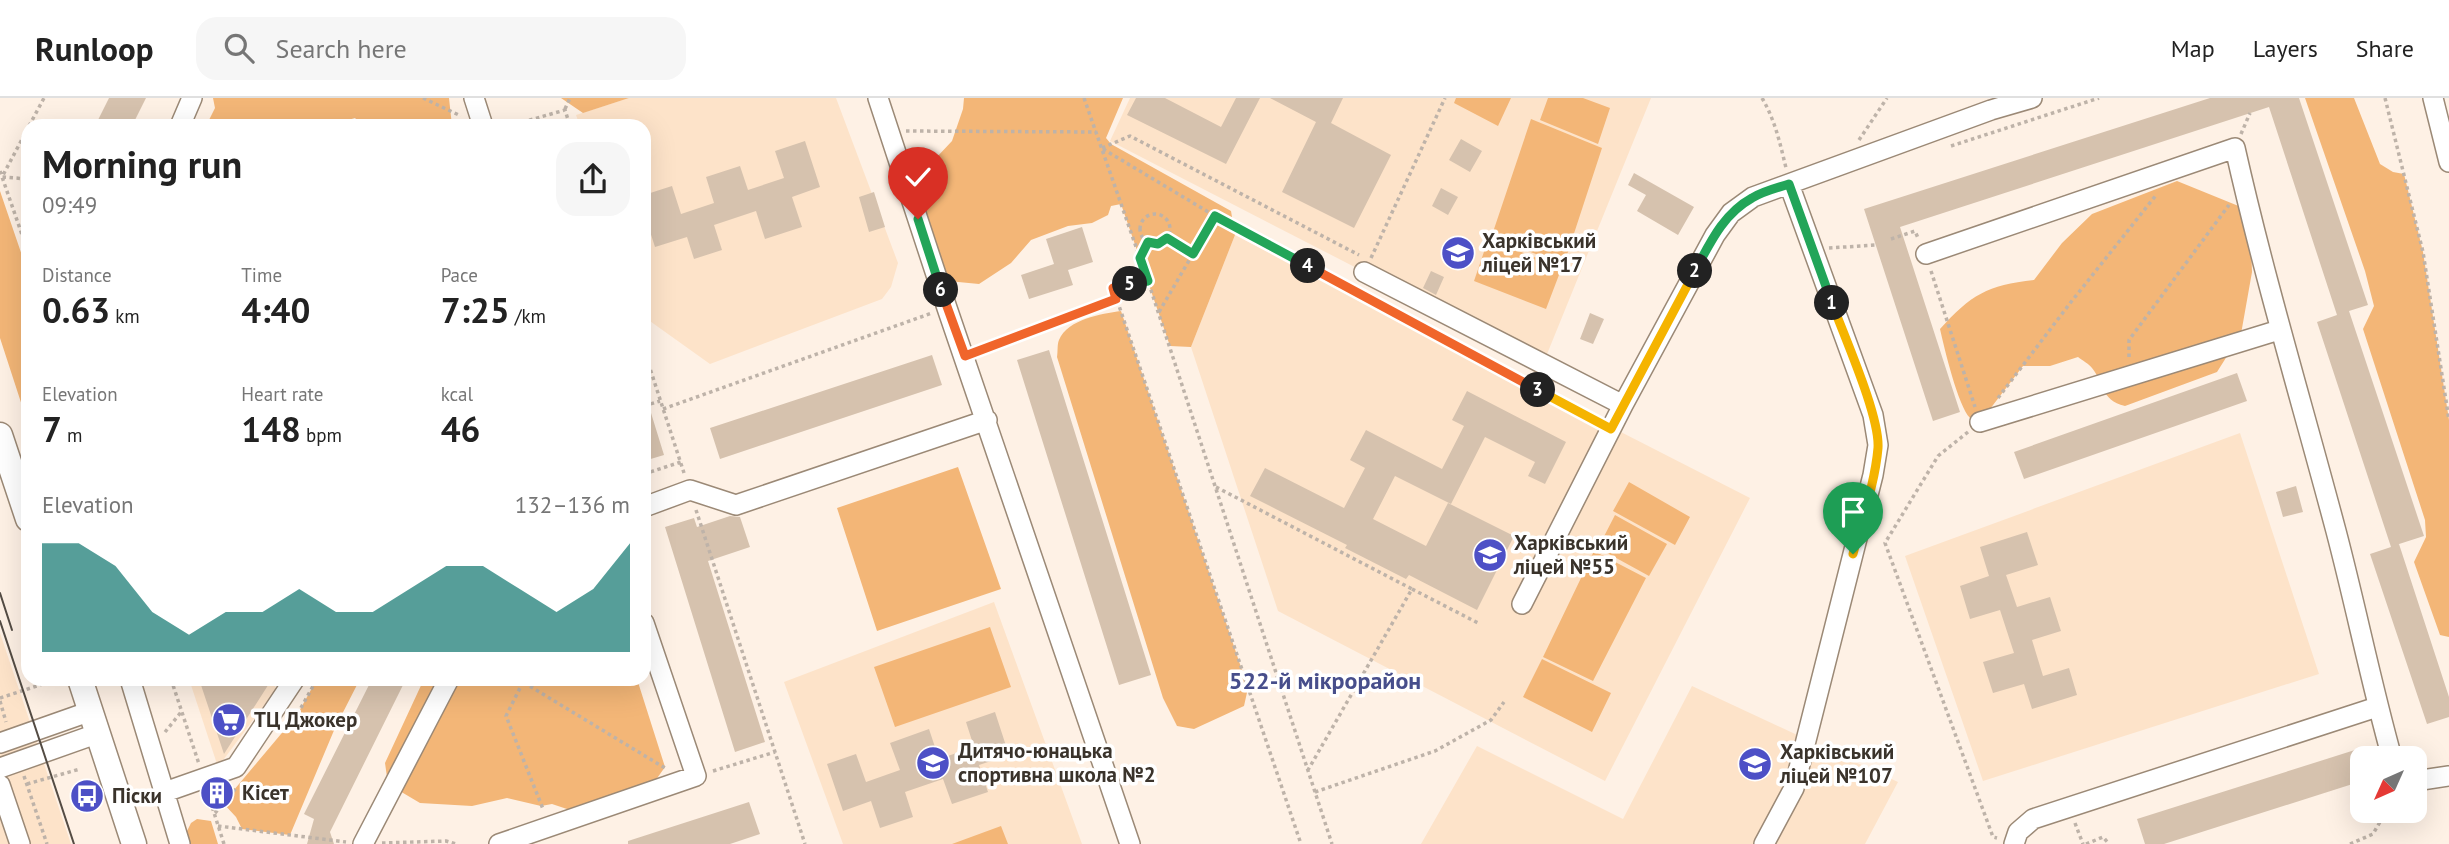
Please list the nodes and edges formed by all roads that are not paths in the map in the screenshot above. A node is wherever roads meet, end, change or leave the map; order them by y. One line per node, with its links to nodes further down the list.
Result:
1 (192, 98): 7 (street)
2 (474, 98): 8 (street)
3 (878, 98): 15 (street)
4 (2032, 98): 6 (street)
5 (2433, 98): 9 (street)
6 (1989, 104): 10 (street)
7 (183, 119)
8 (477, 119)
9 (2447, 146)
10 (1789, 184): 14 (street); 42 (street)
11 (1926, 254): 13 (street)
12 (1364, 272): 14 (street)
13 (2279, 330): 16 (street); 26 (street)
14 (1623, 405): 20 (street)
15 (987, 420): 19 (street); 41 (street)
16 (1980, 422)
17 (0, 435): 18 (main road)
18 (21, 498)
19 (651, 504)
20 (1522, 604)
21 (651, 647): 40 (street)
22 (82, 686): 27 (main road)
23 (133, 686): 34 (street)
24 (290, 686): 34 (street)
25 (445, 686): 39 (street)
26 (2377, 707): 29 (street); 35 (street)
27 (95, 722): 28 (street); 30 (street); 37 (main road)
28 (0, 743)
29 (2388, 746)
30 (0, 768)
31 (2449, 776): 32 (street)
32 (2427, 779)
33 (0, 785): 36 (street)
34 (165, 792): 38 (street)
35 (2015, 843)
36 (20, 844)
37 (134, 844)
38 (180, 844)
39 (363, 844)
40 (499, 844)
41 (1130, 844)
42 (1764, 844)

